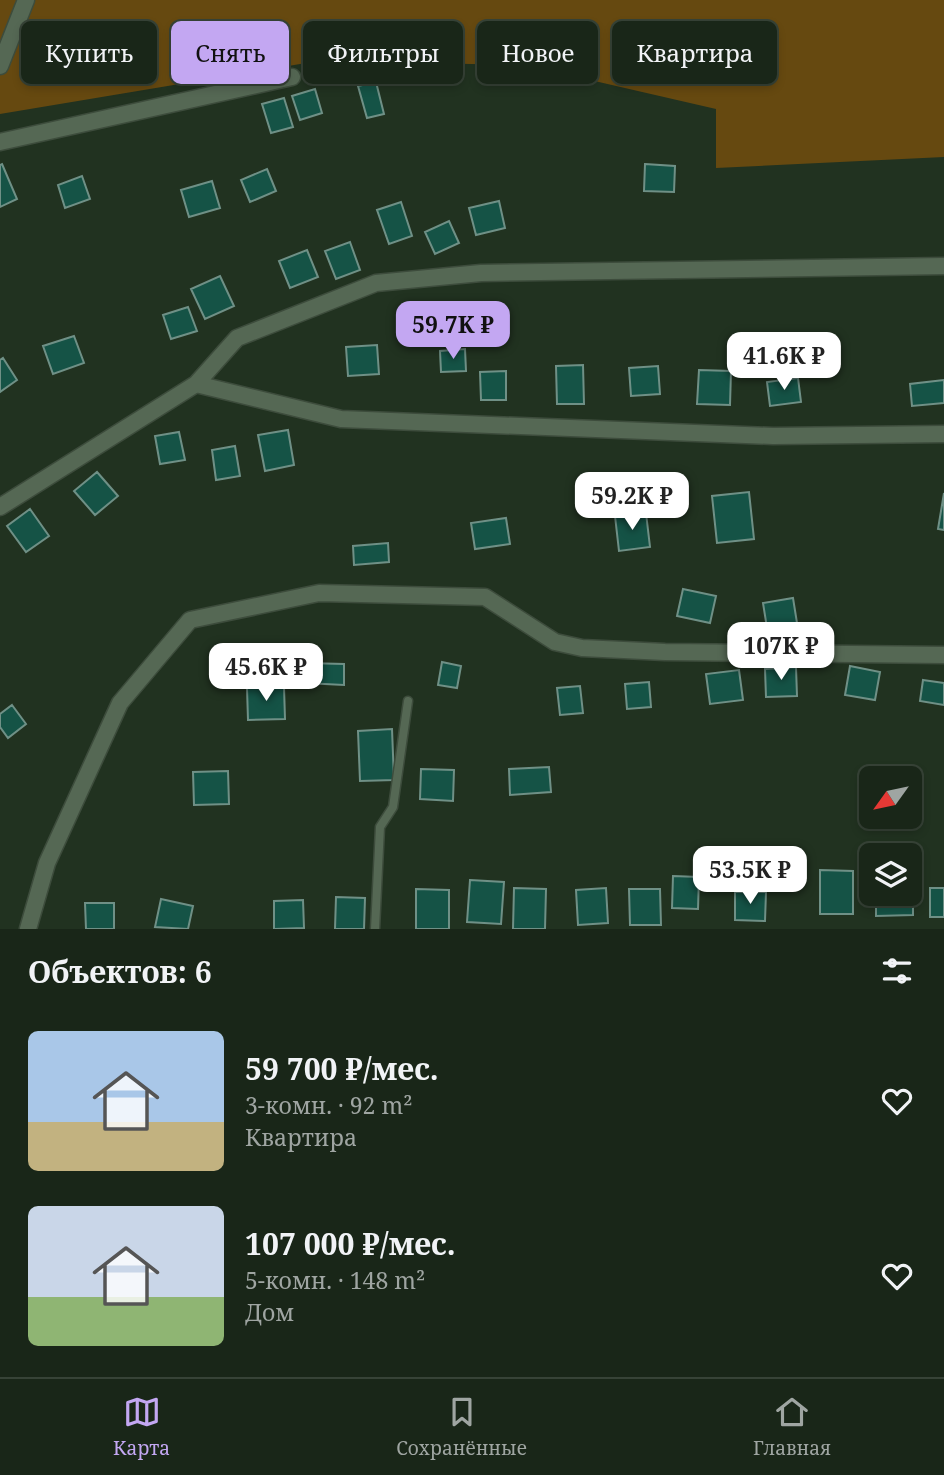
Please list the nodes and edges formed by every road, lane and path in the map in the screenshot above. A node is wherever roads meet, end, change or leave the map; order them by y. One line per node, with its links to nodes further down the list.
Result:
1 (26, 0): 2 (street)
2 (0, 66)
3 (292, 77): 4 (street)
4 (0, 142)
5 (944, 266): 6 (street)
6 (197, 384): 7 (street); 8 (street)
7 (944, 434)
8 (0, 507)
9 (944, 654): 11 (street)
10 (408, 701): 12 (lane)
11 (27, 929)
12 (374, 929)

